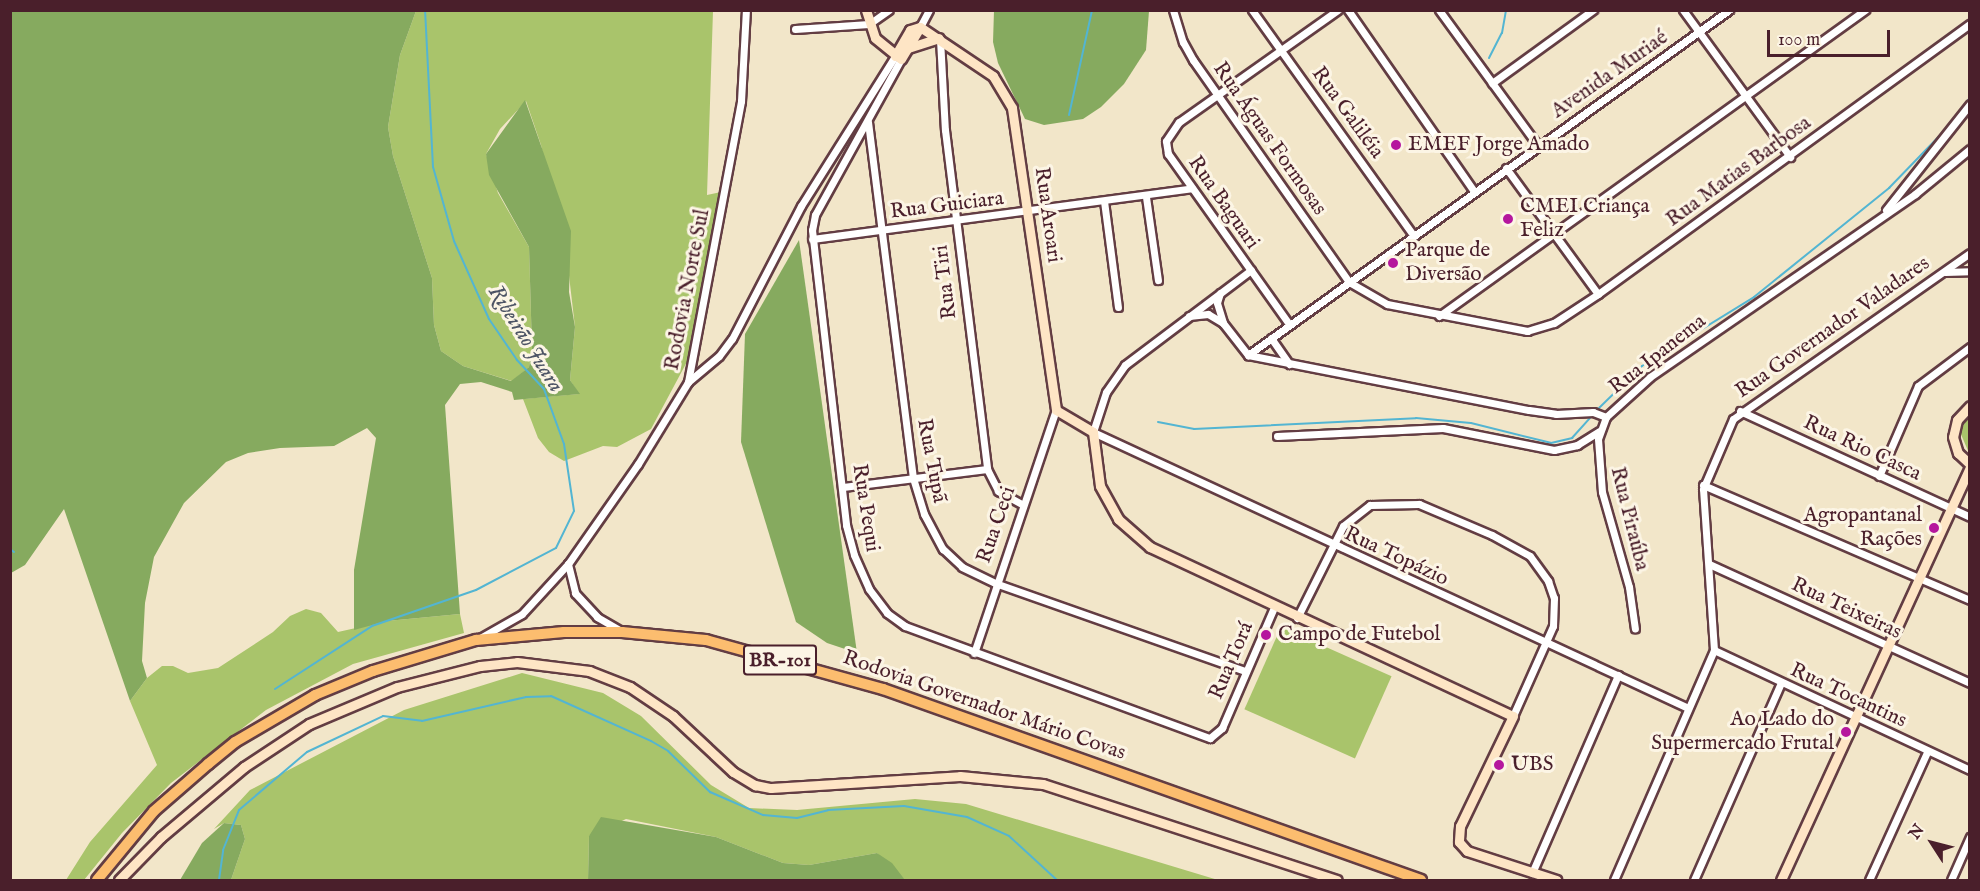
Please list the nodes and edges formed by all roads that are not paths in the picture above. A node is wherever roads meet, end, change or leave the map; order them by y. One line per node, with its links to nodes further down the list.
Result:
1 (746, 10): 62 (street, Rodovia Norte Sul)
2 (866, 10): 16 (street)
3 (889, 10): 16 (street)
4 (929, 10): 18 (street)
5 (1173, 10): 15 (street, Rua Águas Formosas)
6 (1178, 10): 15 (street)
7 (1252, 10): 23 (street, Rua Galiléia)
8 (1338, 10): 23 (street)
9 (1348, 10): 35 (street)
10 (1439, 10): 25 (street)
11 (1593, 10): 25 (street)
12 (1683, 10): 20 (street)
13 (1729, 10): 20 (street, Avenida Muriaé)
14 (1865, 10): 26 (street)
15 (1175, 22): 27 (street, Rua Águas Formosas)
16 (869, 24): 19 (street); 24 (street)
17 (1970, 24): 32 (street, Rua Matias Barbosa)
18 (920, 27): 21 (street, Rua Aroari); 22 (street); 24 (street)
19 (795, 28)
20 (1698, 32): 26 (street); 30 (street, Avenida Muriaé)
21 (939, 38): 22 (street); 38 (street, Rua Aroari); 40 (street, Rua Tiri)
22 (908, 48): 24 (street)
23 (1282, 51): 27 (street); 43 (street, Rua Galiléia)
24 (898, 58): 29 (street, Rua Pequi); 62 (street)
25 (1492, 83): 30 (street)
26 (1744, 95): 32 (street); 42 (street)
27 (1220, 96): 34 (street, Rua Baguari); 50 (street, Rua Águas Formosas)
28 (1970, 104): 39 (street)
29 (868, 122): 41 (street, Rua Tupã); 44 (street, Rua Pequi)
30 (1538, 146): 33 (street, Avenida Muriaé)
31 (1970, 149): 39 (street, Rua Ipanema)
32 (1790, 157): 52 (street, Rua Matias Barbosa)
33 (1506, 168): 35 (street, Avenida Muriaé); 42 (street)
34 (1192, 188): 36 (street, Rua Guiciara); 46 (street, Rua Baguari)
35 (1474, 191): 43 (street, Avenida Muriaé)
36 (1146, 196): 37 (street, Rua Guiciara); 49 (street)
37 (1104, 201): 38 (street, Rua Guiciara); 53 (street)
38 (1029, 211): 40 (street, Rua Guiciara); 64 (street, Rua Aroari)
39 (1883, 215): 66 (street, Rua Ipanema)
40 (956, 222): 41 (street, Rua Guiciara); 71 (street, Rua Tiri)
41 (882, 231): 44 (street, Rua Guiciara); 73 (street, Rua Tupã)
42 (1552, 232): 52 (street); 55 (street)
43 (1414, 236): 50 (street, Avenida Muriaé)
44 (812, 239): 75 (street, Rua Pequi)
45 (1970, 253): 48 (street, Rua Governador Valadares)
46 (1251, 270): 51 (street, Rua Baguari); 57 (street, Rua Baguari)
47 (1970, 271): 48 (street)
48 (1943, 272): 65 (street, Rua Governador Valadares)
49 (1158, 280)
50 (1349, 282): 55 (street, Rua Matias Barbosa); 57 (street, Avenida Muriaé)
51 (1220, 293): 54 (street, Rua Baguari); 56 (street)
52 (1598, 294): 55 (street, Rua Matias Barbosa)
53 (1118, 307)
54 (1186, 316): 56 (street); 68 (street, Rua Baguari)
55 (1438, 316)
56 (1223, 323): 60 (street)
57 (1289, 324): 58 (street, Avenida Muriaé)
58 (1271, 338): 60 (street, Avenida Muriaé); 61 (street)
59 (1970, 347): 72 (street)
60 (1248, 355): 61 (street, Rua Ipanema)
61 (1290, 364): 66 (street, Rua Ipanema)
62 (688, 382): 80 (street, Rodovia Norte Sul)
63 (1970, 406): 70 (street)
64 (1056, 410): 68 (street); 76 (street, Rua Ceci)
65 (1740, 411): 72 (street, Rua Rio Casca); 74 (street, Rua Governador Valadares)
66 (1606, 417): 67 (street, Rua Piraúba)
67 (1599, 431): 69 (street); 87 (street, Rua Piraúba)
68 (1093, 432): 79 (street, Rua Topázio); 85 (street)
69 (1277, 436)
70 (1970, 466): 77 (street)
71 (987, 469): 73 (street); 76 (street, Rua Tiri)
72 (1879, 476): 77 (street, Rua Rio Casca)
73 (913, 478): 75 (street); 83 (street, Rua Tupã)
74 (1703, 485): 81 (street, Rua Governador Valadares); 82 (street)
75 (843, 487): 93 (street, Rua Pequi)
76 (1021, 504): 83 (street, Rua Ceci)
77 (1952, 508): 78 (street, Rua Rio Casca); 82 (street)
78 (1970, 517)
79 (1332, 546): 86 (street); 90 (street, Rua Topázio); 90 (street)
80 (568, 564): 88 (street); 89 (street, Rodovia Norte Sul)
81 (1709, 564): 91 (street, Rua Teixeiras); 92 (street, Rua Governador Valadares)
82 (1920, 578): 84 (street); 91 (street)
83 (995, 583): 93 (street, Rua Ceci); 94 (street, Rua Tupã)
84 (1970, 600)
85 (1274, 607): 86 (street); 94 (street, Rua Torá)
86 (1298, 618): 99 (street)
87 (1635, 629)
88 (622, 632): 89 (main road, Rodovia Governador Mário Covas / BR-101); 109 (main road, Rodovia Governador Mário Covas / BR-101)
89 (476, 640): 106 (main road, Rodovia Governador Mário Covas / BR-101)
90 (1546, 644): 95 (street, Rua Topázio); 99 (street)
91 (1889, 647): 97 (street, Rua Teixeiras); 100 (street)
92 (1714, 650): 96 (street, Rua Tocantins); 98 (street, Rua Governador Valadares)
93 (974, 653): 101 (street, Rua Pequi)
94 (1245, 671): 101 (street, Rua Torá)
95 (1618, 675): 98 (street, Rua Topázio); 105 (street)
96 (1781, 683): 100 (street, Rua Tocantins); 112 (street)
97 (1970, 683)
98 (1688, 708): 111 (street, Rua Governador Valadares)
99 (1513, 716): 105 (street)
100 (1856, 718): 102 (street, Rua Tocantins); 113 (street)
101 (1222, 728)
102 (1927, 752): 103 (street, Rua Tocantins); 114 (street)
103 (1970, 770)
104 (1970, 837): 115 (street)
105 (1532, 873): 110 (street)
106 (97, 880)
107 (119, 880): 108 (street)
108 (1337, 880)
109 (1421, 880)
110 (1556, 880)
111 (1614, 880)
112 (1694, 880)
113 (1781, 880)
114 (1869, 880)
115 (1951, 880)

